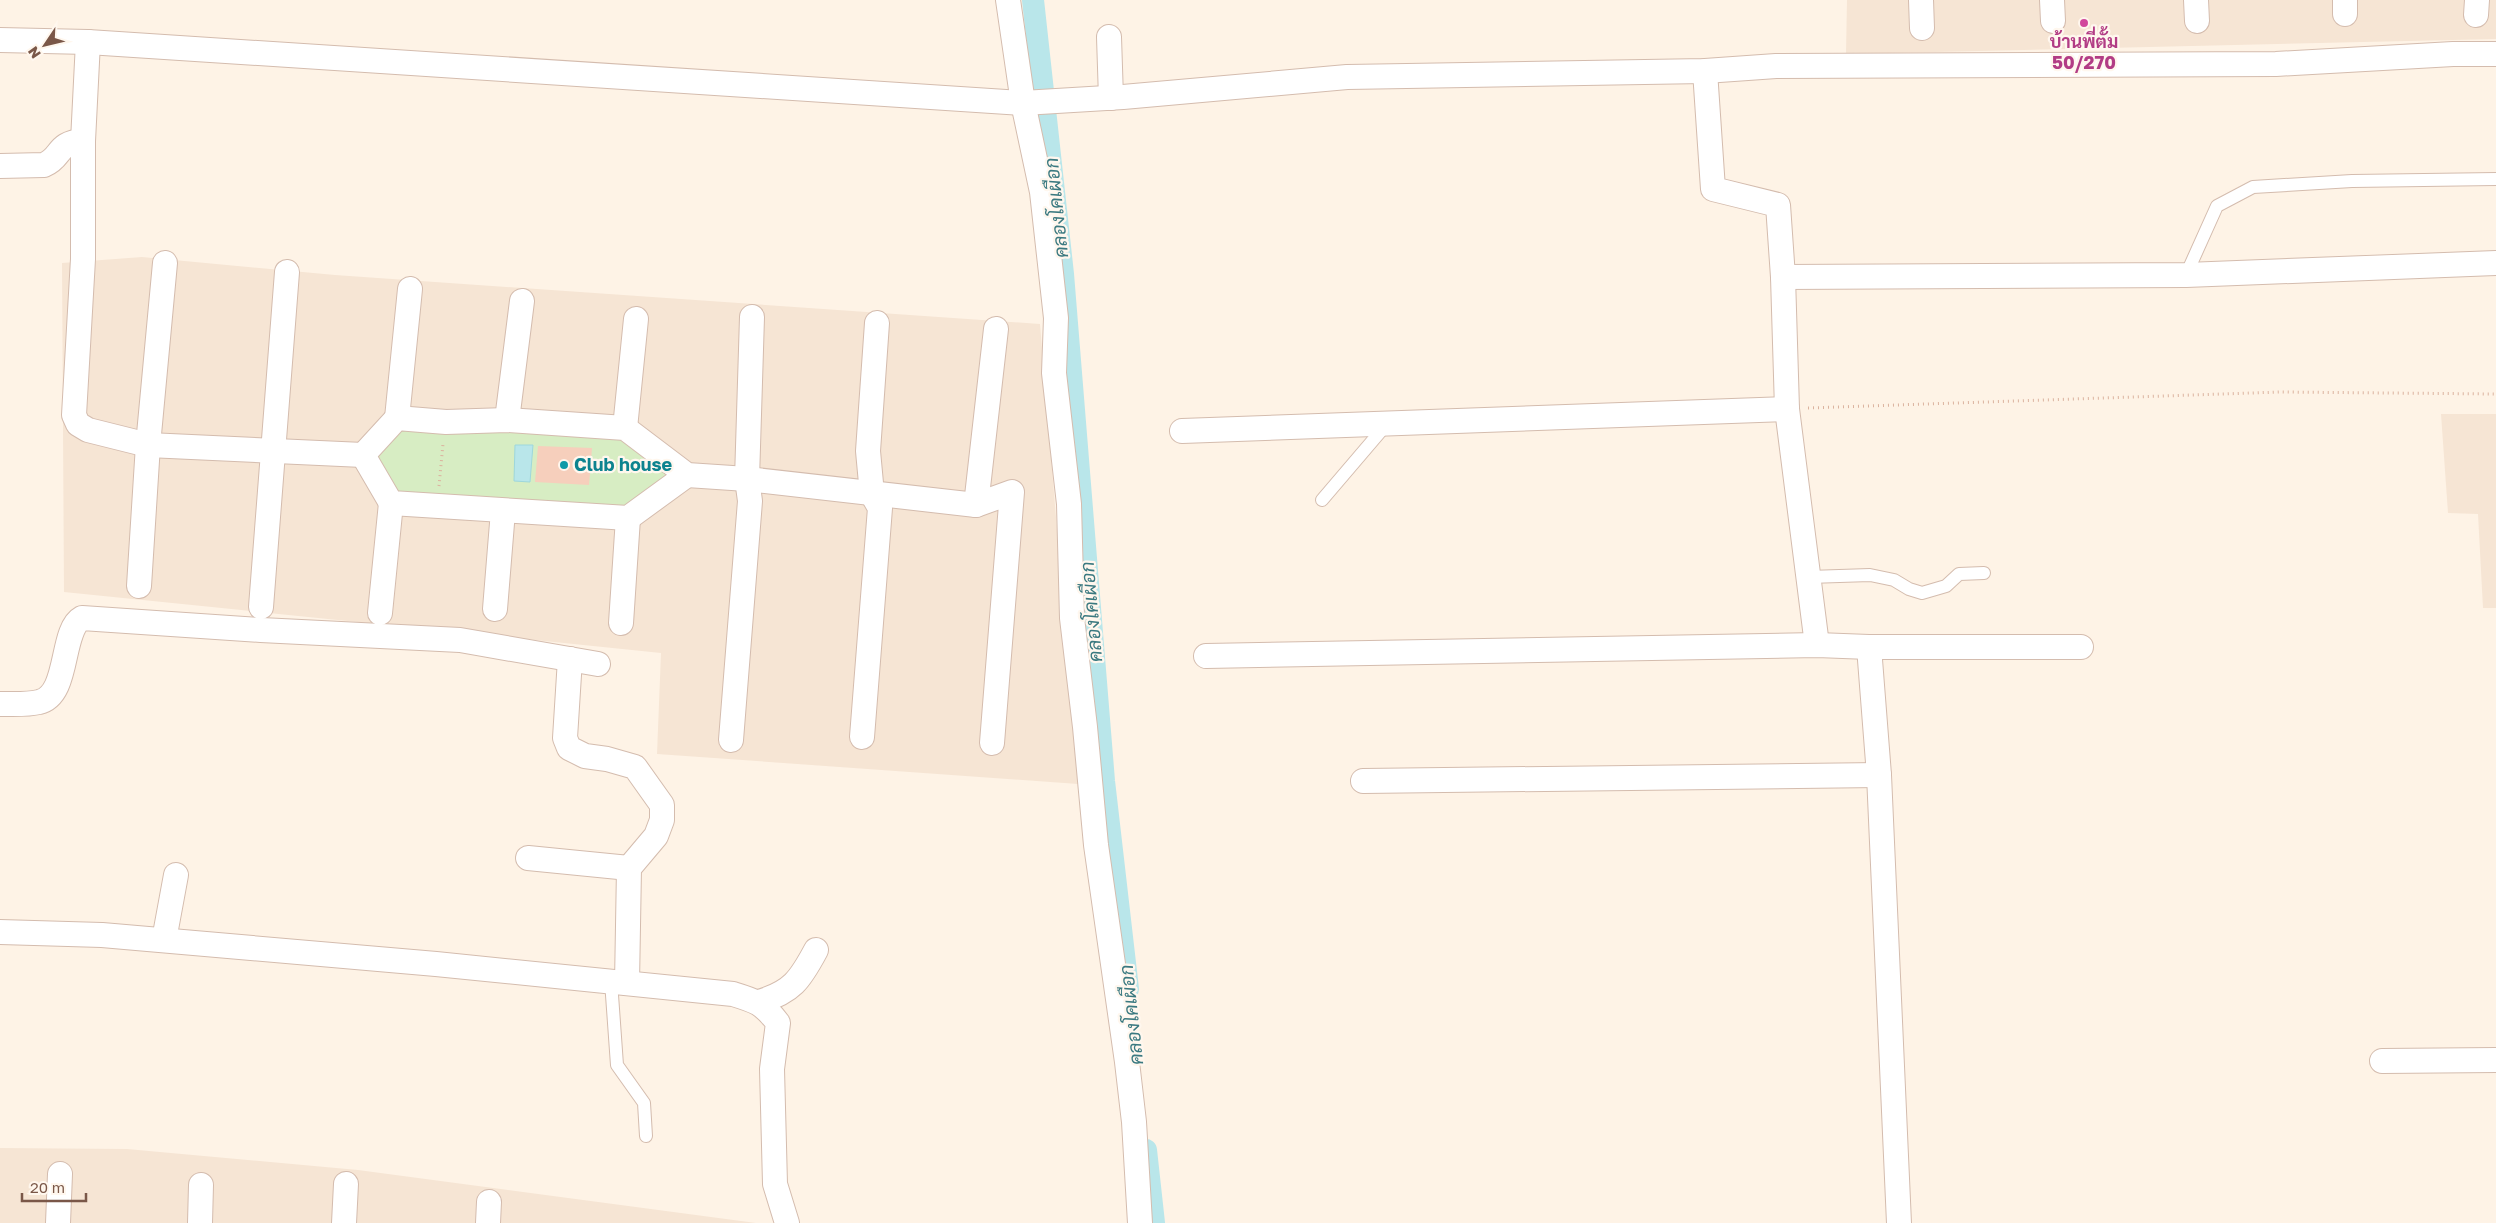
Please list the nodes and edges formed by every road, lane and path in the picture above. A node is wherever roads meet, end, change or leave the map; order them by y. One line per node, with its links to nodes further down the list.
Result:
1 (1008, 0): 10 (street)
2 (1921, 0): 3 (street)
3 (1922, 28)
4 (1109, 37): 9 (street)
5 (0, 40): 6 (street)
6 (88, 42): 10 (street); 11 (street)
7 (2496, 54): 8 (street)
8 (1705, 71): 9 (street); 18 (street)
9 (1112, 98): 10 (street)
10 (1028, 102): 82 (street)
11 (82, 142): 12 (street); 33 (street)
12 (0, 166)
13 (2496, 179): 17 (lane)
14 (2496, 263): 17 (street)
15 (165, 264): 33 (street)
16 (287, 272): 34 (street)
17 (2186, 276): 18 (street)
18 (1783, 277): 26 (street)
19 (410, 289): 27 (street)
20 (522, 301): 28 (street)
21 (752, 317): 37 (street)
22 (636, 319): 31 (street)
23 (877, 323): 38 (street)
24 (996, 329): 41 (street)
25 (2496, 394): 26 (path)
26 (1787, 409): 30 (street); 46 (street)
27 (397, 418): 29 (street); 35 (street)
28 (507, 420): 29 (street); 31 (street)
29 (446, 422): 42 (path)
30 (1386, 425): 32 (street); 39 (lane)
31 (625, 428): 36 (street)
32 (1182, 431)
33 (148, 445): 34 (street); 47 (street)
34 (271, 451): 35 (street); 48 (street)
35 (363, 455): 40 (street)
36 (687, 475): 37 (street); 44 (street)
37 (747, 479): 38 (street); 60 (street)
38 (872, 494): 41 (street); 59 (street)
39 (1322, 500)
40 (391, 503): 42 (street); 50 (street)
41 (976, 505): 61 (street)
42 (437, 506): 43 (street)
43 (504, 511): 44 (street); 49 (street)
44 (628, 518): 51 (street)
45 (1984, 573): 46 (lane)
46 (1809, 577): 52 (street)
47 (139, 586)
48 (260, 607)
49 (495, 609)
50 (380, 613)
51 (621, 623)
52 (1817, 645): 53 (street); 55 (street)
53 (1869, 647): 54 (street); 62 (street)
54 (2081, 647)
55 (1206, 656)
56 (570, 659): 57 (street); 58 (street); 65 (street)
57 (598, 664)
58 (0, 704)
59 (862, 738)
60 (731, 740)
61 (992, 743)
62 (1879, 774): 63 (street); 83 (street)
63 (1362, 781)
64 (528, 858): 65 (street)
65 (629, 868): 70 (street)
66 (176, 874): 68 (street)
67 (0, 932): 68 (street)
68 (164, 940): 70 (street)
69 (816, 950): 71 (street)
70 (619, 982): 71 (street); 74 (lane)
71 (759, 1002): 81 (street)
72 (2496, 1060): 73 (street)
73 (2382, 1061)
74 (646, 1136)
75 (60, 1174): 78 (street)
76 (346, 1184): 80 (street)
77 (200, 1186): 79 (street)
78 (58, 1223)
79 (200, 1223)
80 (344, 1223)
81 (786, 1223)
82 (1140, 1223)
83 (1899, 1223)

